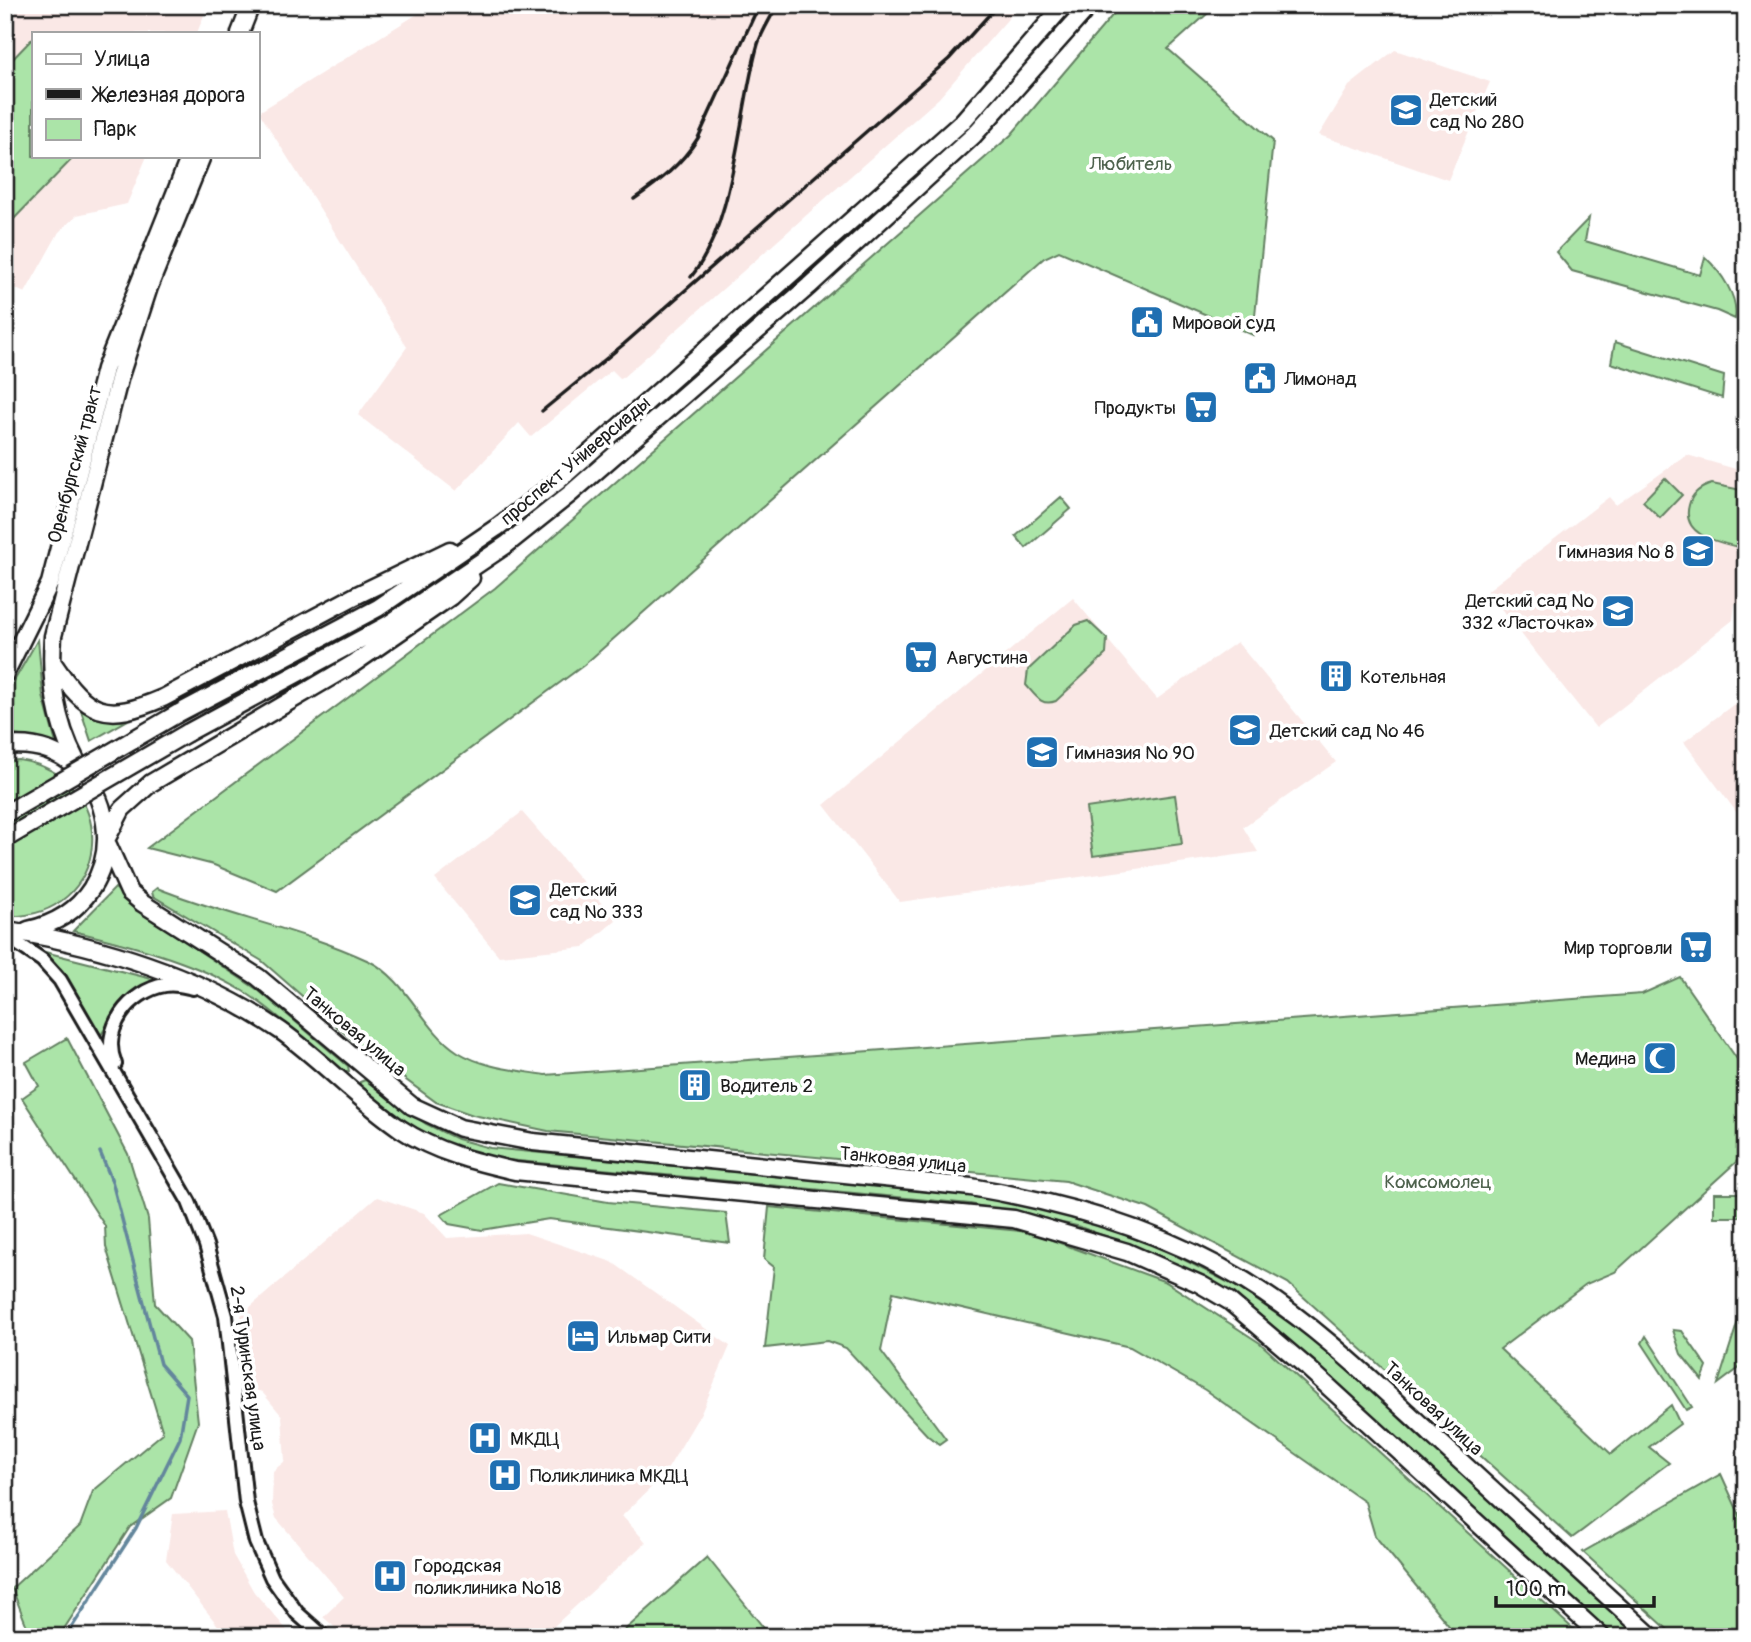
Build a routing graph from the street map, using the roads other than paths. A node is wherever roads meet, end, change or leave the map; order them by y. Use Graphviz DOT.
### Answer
graph roads {
  1 [pos="251,5"];
  2 [pos="262,5"];
  3 [pos="1064,5"];
  4 [pos="1090,5"];
  5 [pos="240,32"];
  6 [pos="251,32"];
  7 [pos="189,158"];
  8 [pos="200,158"];
  9 [pos="496,528"];
  10 [pos="506,545"];
  11 [pos="51,661"];
  12 [pos="5,674"];
  13 [pos="5,746"];
  14 [pos="92,786"];
  15 [pos="5,814"];
  16 [pos="5,839"];
  17 [pos="108,842"];
  18 [pos="8,932"];
  19 [pos="217,993"];
  20 [pos="362,1067"];
  21 [pos="347,1087"];
  22 [pos="133,1102"];
  23 [pos="324,1637"];
  24 [pos="1602,1637"];
  25 [pos="1652,1637"];
  1 -- 5 [label="main road"];
  2 -- 6 [label="main road"];
  3 -- 9 [label="main road, проспект Универсиады"];
  4 -- 10 [label="main road, проспект Универсиады"];
  7 -- 12 [label="main road, Оренбургский тракт"];
  8 -- 11 [label="main road, Оренбургский тракт"];
  9 -- 11 [label="main road"];
  9 -- 15 [label="main road, проспект Универсиады, bridge"];
  10 -- 16 [label="main road, проспект Универсиады, bridge"];
  10 -- 17 [label="main road"];
  11 -- 14 [label="main road, Оренбургский тракт"];
  13 -- 14 [label="main road"];
  14 -- 17 [label="main road, Танковая улица"];
  17 -- 18 [label="main road"];
  17 -- 20 [label="main road, Танковая улица"];
  18 -- 19 [label="main road"];
  18 -- 22 [label="street, 2-я Туринская улица"];
  19 -- 21 [label="main road"];
  19 -- 22 [label="street"];
  20 -- 21 [label="main road"];
  20 -- 25 [label="main road, Танковая улица"];
  21 -- 24 [label="main road"];
  22 -- 23 [label="street, 2-я Туринская улица"];
}
